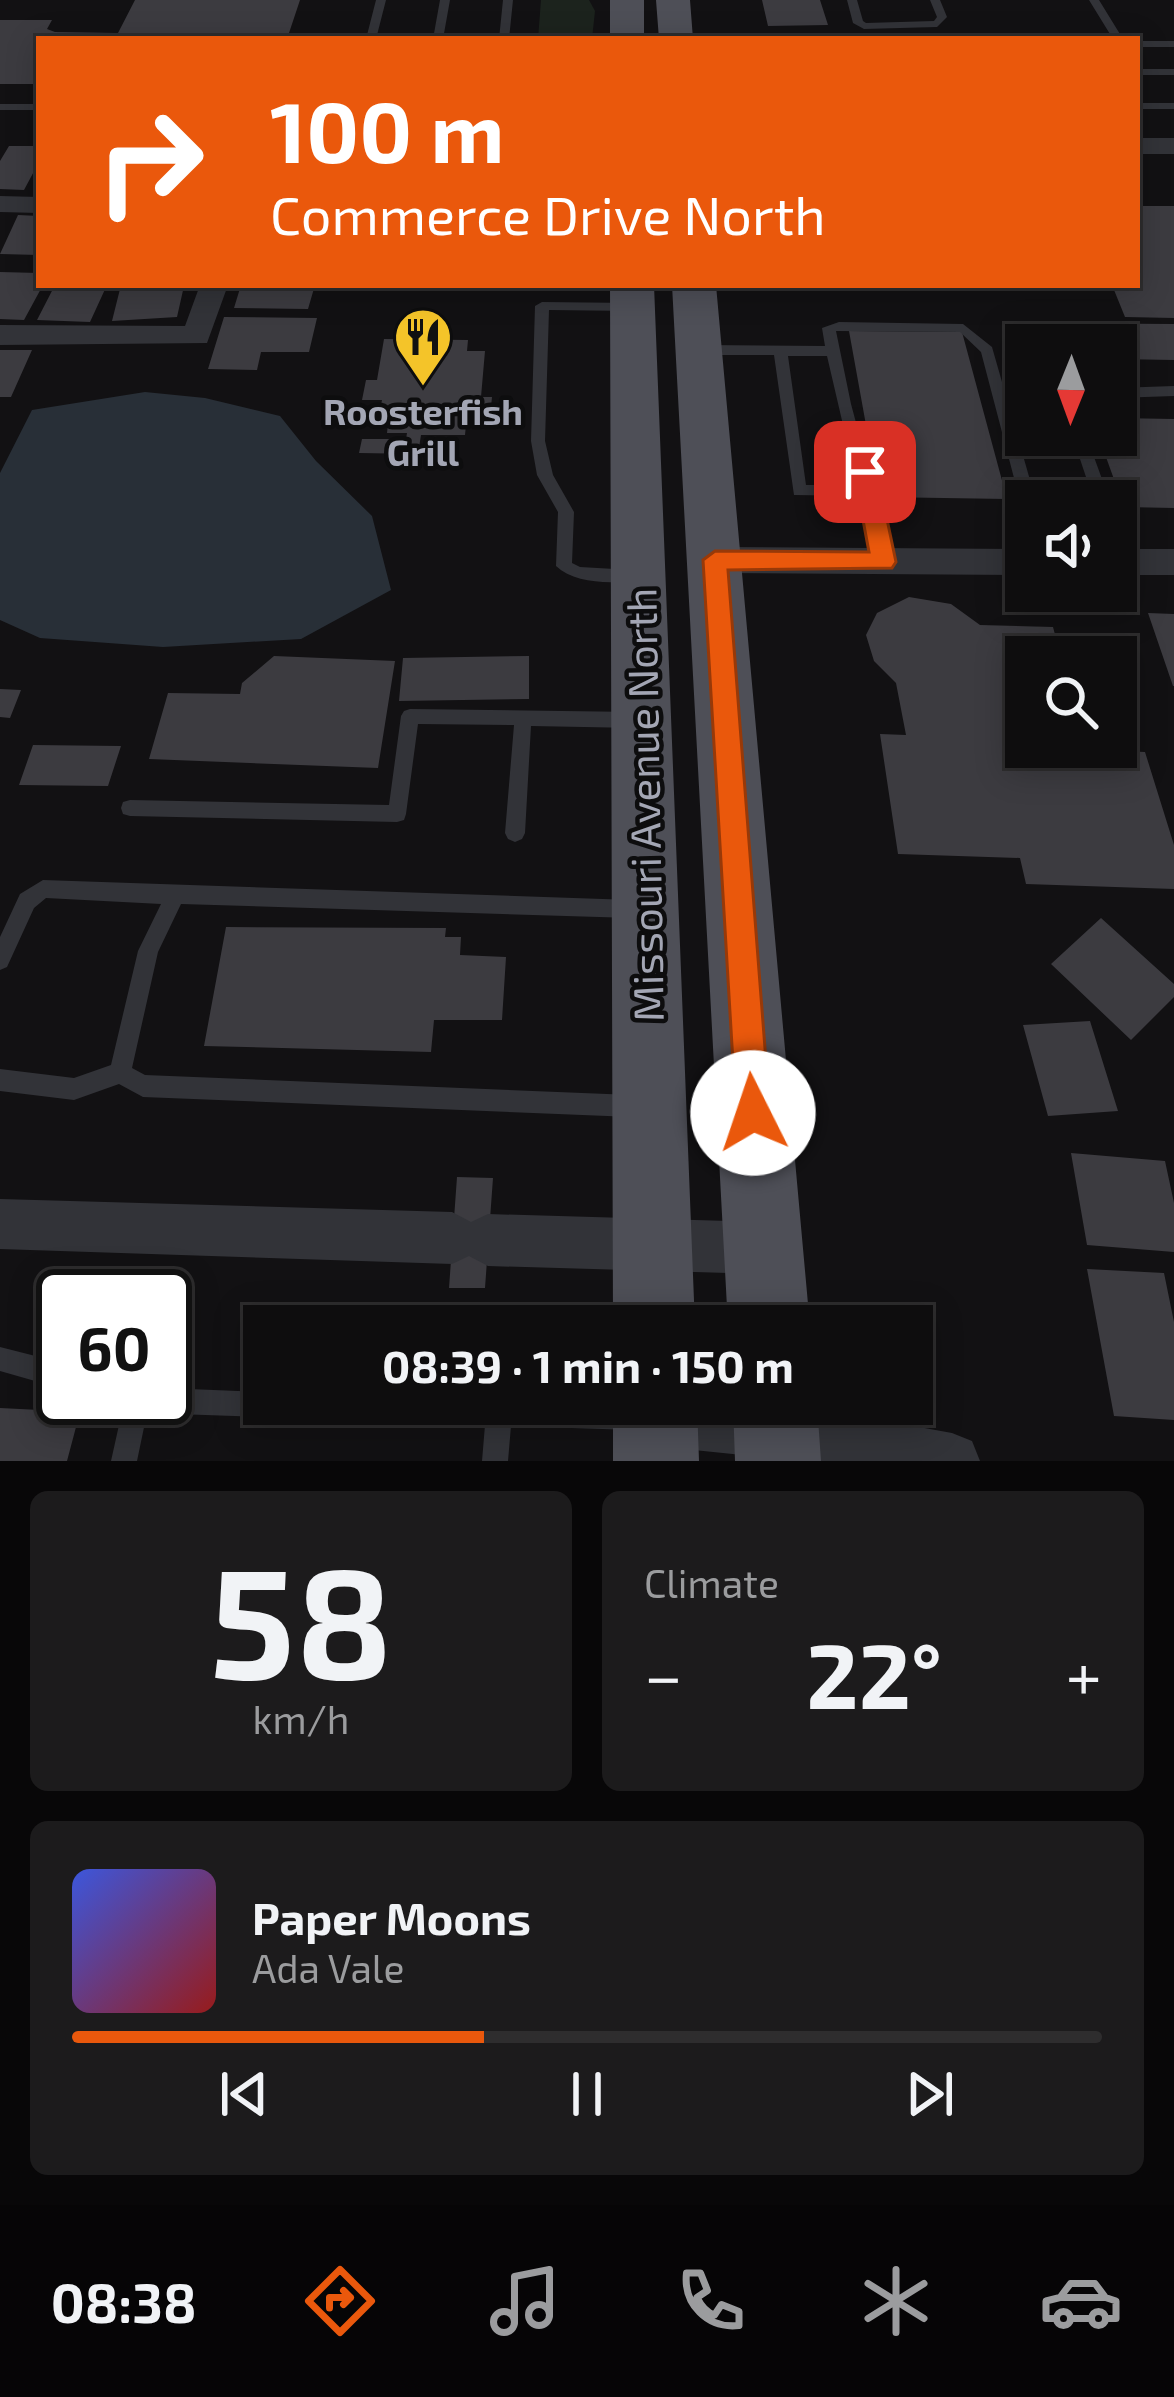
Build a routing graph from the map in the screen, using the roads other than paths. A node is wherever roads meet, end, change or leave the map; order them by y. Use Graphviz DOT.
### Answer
graph roads {
  1 [pos="381,0"];
  2 [pos="445,0"];
  3 [pos="508,0"];
  4 [pos="627,0"];
  5 [pos="673,0"];
  6 [pos="853,0"];
  7 [pos="935,0"];
  8 [pos="1094,0"];
  9 [pos="372,36"];
  10 [pos="439,36"];
  11 [pos="504,36"];
  12 [pos="627,36"];
  13 [pos="676,36"];
  14 [pos="1116,36"];
  15 [pos="1140,44"];
  16 [pos="1174,44"];
  17 [pos="1140,72"];
  18 [pos="1174,72"];
  19 [pos="1140,106"];
  20 [pos="1174,106"];
  21 [pos="0,107"];
  22 [pos="36,107"];
  23 [pos="1140,146"];
  24 [pos="1174,146"];
  25 [pos="0,204"];
  26 [pos="36,205"];
  27 [pos="213,288"];
  28 [pos="694,288"];
  29 [pos="632,296"];
  30 [pos="0,335"];
  31 [pos="699,350"];
  32 [pos="781,351"];
  33 [pos="833,351"];
  34 [pos="1174,391"];
  35 [pos="1137,392"];
  36 [pos="636,475"];
  37 [pos="1022,480"];
  38 [pos="869,490"];
  39 [pos="1137,557"];
  40 [pos="715,560"];
  41 [pos="884,562"];
  42 [pos="1005,562"];
  43 [pos="1174,562"];
  44 [pos="638,577"];
  45 [pos="523,718"];
  46 [pos="641,720"];
  47 [pos="726,753"];
  48 [pos="130,808"];
  49 [pos="514,833"];
  50 [pos="175,895"];
  51 [pos="645,910"];
  52 [pos="0,960"];
  53 [pos="120,1073"];
  54 [pos="0,1080"];
  55 [pos="649,1106"];
  56 [pos="0,1224"];
  57 [pos="652,1245"];
  58 [pos="763,1248"];
  59 [pos="653,1305"];
  60 [pos="767,1305"];
  61 [pos="0,1359"];
  62 [pos="36,1369"];
  63 [pos="192,1401"];
  64 [pos="243,1403"];
  65 [pos="130,1425"];
  66 [pos="498,1425"];
  67 [pos="622,1425"];
  68 [pos="655,1428"];
  69 [pos="777,1431"];
  70 [pos="124,1461"];
  71 [pos="496,1461"];
  72 [pos="952,1461"];
  1 -- 9 [label="lane"];
  2 -- 10 [label="lane"];
  3 -- 11 [label="lane"];
  4 -- 12 [label="main road"];
  5 -- 13 [label="main road"];
  6 -- 7 [label="lane"];
  8 -- 14 [label="lane"];
  15 -- 16 [label="lane"];
  17 -- 18 [label="lane"];
  19 -- 20 [label="lane"];
  21 -- 22 [label="lane"];
  23 -- 24 [label="street"];
  25 -- 26 [label="street"];
  27 -- 30 [label="street"];
  28 -- 31 [label="main road, Missouri Avenue North"];
  29 -- 36 [label="main road, Missouri Avenue North"];
  29 -- 44 [label="lane"];
  31 -- 32 [label="lane"];
  31 -- 40 [label="main road, Missouri Avenue North"];
  32 -- 33 [label="lane"];
  32 -- 38 [label="lane"];
  33 -- 37 [label="lane"];
  33 -- 38 [label="lane"];
  34 -- 35 [label="lane"];
  36 -- 40 [label="main road"];
  36 -- 44 [label="main road, Missouri Avenue North"];
  38 -- 41 [label="lane"];
  39 -- 43 [label="street"];
  40 -- 41 [label="street"];
  40 -- 47 [label="main road, Missouri Avenue North"];
  41 -- 42 [label="street"];
  44 -- 46 [label="main road, Missouri Avenue North"];
  44 -- 47 [label="main road"];
  45 -- 46 [label="lane"];
  45 -- 48 [label="lane"];
  45 -- 49 [label="lane"];
  46 -- 51 [label="main road, Missouri Avenue North"];
  47 -- 58 [label="main road, Missouri Avenue North"];
  50 -- 51 [label="lane"];
  50 -- 52 [label="lane"];
  50 -- 53 [label="lane"];
  51 -- 55 [label="main road, Missouri Avenue North"];
  53 -- 54 [label="lane"];
  53 -- 55 [label="lane"];
  55 -- 57 [label="main road, Missouri Avenue North"];
  56 -- 57 [label="street"];
  57 -- 58 [label="street"];
  57 -- 59 [label="main road, Missouri Avenue North"];
  58 -- 60 [label="main road, Missouri Avenue North"];
  61 -- 62 [label="lane"];
  63 -- 64 [label="lane"];
  65 -- 70 [label="lane"];
  66 -- 71 [label="lane"];
  67 -- 68 [label="lane"];
  68 -- 69 [label="street"];
  69 -- 72 [label="street"];
}
